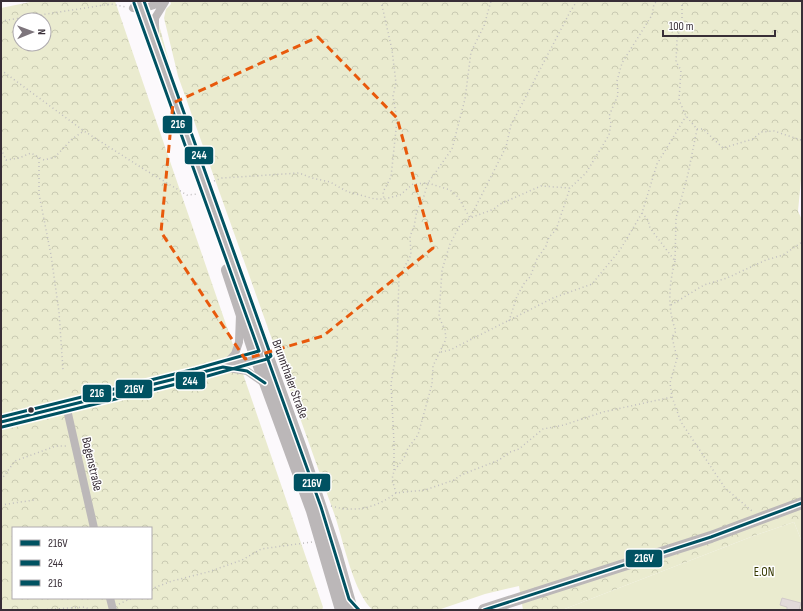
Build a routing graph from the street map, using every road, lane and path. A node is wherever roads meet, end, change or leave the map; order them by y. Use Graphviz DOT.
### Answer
graph roads {
  1 [pos="165,1"];
  2 [pos="380,1"];
  3 [pos="491,1"];
  4 [pos="577,1"];
  5 [pos="657,1"];
  6 [pos="682,1"];
  7 [pos="136,4"];
  8 [pos="1,21"];
  9 [pos="156,51"];
  10 [pos="1,70"];
  11 [pos="686,116"];
  12 [pos="697,129"];
  13 [pos="84,131"];
  14 [pos="800,140"];
  15 [pos="1,149"];
  16 [pos="39,158"];
  17 [pos="214,181"];
  18 [pos="428,183"];
  19 [pos="570,188"];
  20 [pos="199,194"];
  21 [pos="384,199"];
  22 [pos="642,213"];
  23 [pos="470,218"];
  24 [pos="802,242"];
  25 [pos="675,261"];
  26 [pos="670,305"];
  27 [pos="240,311"];
  28 [pos="510,321"];
  29 [pos="441,352"];
  30 [pos="261,356"];
  31 [pos="223,367"];
  32 [pos="63,370"];
  33 [pos="265,383"];
  34 [pos="672,397"];
  35 [pos="66,405"];
  36 [pos="1,422"];
  37 [pos="75,445"];
  38 [pos="394,471"];
  39 [pos="1,480"];
  40 [pos="396,493"];
  41 [pos="34,500"];
  42 [pos="802,504"];
  43 [pos="1,505"];
  44 [pos="332,506"];
  45 [pos="752,512"];
  46 [pos="94,527"];
  47 [pos="322,541"];
  48 [pos="152,590"];
  49 [pos="110,599"];
  50 [pos="344,606"];
  51 [pos="39,610"];
  52 [pos="91,610"];
  53 [pos="113,610"];
  54 [pos="359,610"];
  55 [pos="484,610"];
  1 -- 7 [label="street"];
  1 -- 9 [label="street"];
  2 -- 21 [label="path"];
  3 -- 18 [label="path"];
  4 -- 23 [label="path"];
  5 -- 19 [label="path"];
  6 -- 11 [label="path"];
  7 -- 8 [label="path"];
  7 -- 9 [label="main road, Brunnthaler Straße"];
  7 -- 20 [label="main road, Brunnthaler Straße"];
  9 -- 30 [label="main road, Brunnthaler Straße"];
  10 -- 13 [label="path"];
  11 -- 12 [label="path"];
  11 -- 22 [label="path"];
  12 -- 14 [label="path"];
  12 -- 25 [label="path"];
  13 -- 16 [label="path"];
  13 -- 20 [label="path"];
  15 -- 16 [label="path"];
  16 -- 32 [label="path"];
  17 -- 21 [label="path"];
  18 -- 21 [label="path"];
  18 -- 23 [label="path"];
  18 -- 38 [label="path"];
  19 -- 23 [label="path"];
  19 -- 28 [label="path"];
  20 -- 27 [label="main road, Brunnthaler Straße"];
  22 -- 25 [label="path"];
  22 -- 28 [label="path"];
  23 -- 29 [label="path"];
  24 -- 26 [label="path"];
  25 -- 26 [label="path"];
  26 -- 34 [label="path"];
  27 -- 30 [label="main road, Brunnthaler Straße"];
  27 -- 31 [label="street"];
  28 -- 29 [label="path"];
  29 -- 38 [label="path"];
  30 -- 31 [label="street"];
  30 -- 33 [label="main road, Brunnthaler Straße"];
  30 -- 50 [label="main road, Brunnthaler Straße"];
  31 -- 33 [label="street"];
  31 -- 35 [label="street"];
  33 -- 47 [label="main road, Brunnthaler Straße"];
  34 -- 40 [label="path"];
  34 -- 45 [label="path"];
  35 -- 36 [label="street"];
  35 -- 37 [label="street, Bogenstraße"];
  37 -- 39 [label="path"];
  37 -- 46 [label="street, Bogenstraße"];
  38 -- 40 [label="path"];
  40 -- 44 [label="path"];
  41 -- 43 [label="path"];
  42 -- 55 [label="main road"];
  47 -- 48 [label="path"];
  47 -- 50 [label="main road, Brunnthaler Straße"];
  49 -- 53 [label="street"];
  50 -- 54 [label="main road"];
  51 -- 52 [label="path"];
}
